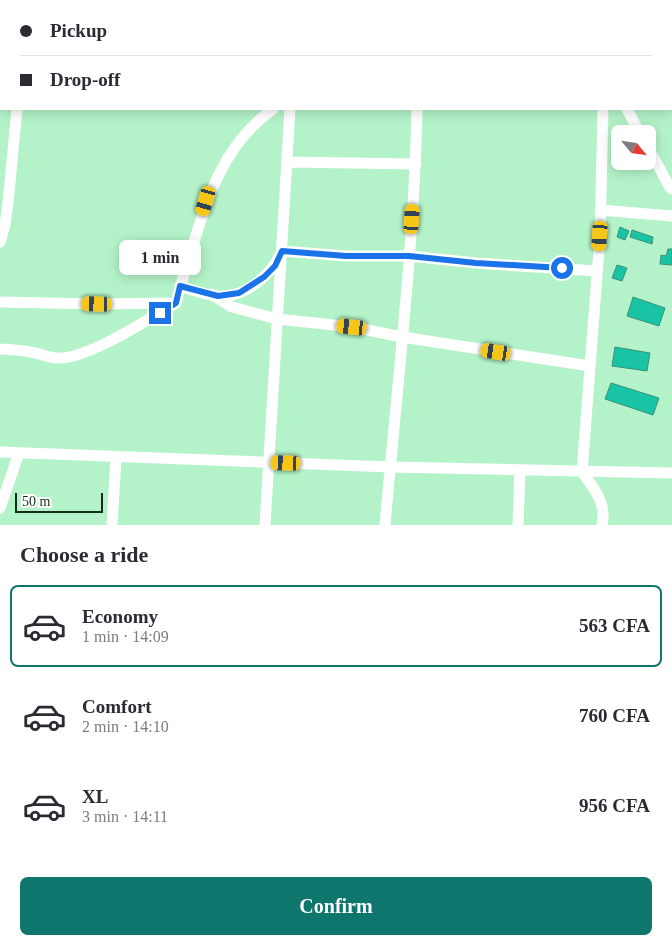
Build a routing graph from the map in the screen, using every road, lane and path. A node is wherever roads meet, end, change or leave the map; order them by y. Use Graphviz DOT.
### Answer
graph roads {
  1 [pos="17,110"];
  2 [pos="268,110"];
  3 [pos="290,110"];
  4 [pos="417,110"];
  5 [pos="603,110"];
  6 [pos="628,110"];
  7 [pos="635,125"];
  8 [pos="288,162"];
  9 [pos="656,162"];
  10 [pos="416,164"];
  11 [pos="672,189"];
  12 [pos="600,210"];
  13 [pos="672,216"];
  14 [pos="0,242"];
  15 [pos="282,251"];
  16 [pos="409,256"];
  17 [pos="597,270"];
  18 [pos="180,286"];
  19 [pos="211,294"];
  20 [pos="0,302"];
  21 [pos="176,303"];
  22 [pos="277,319"];
  23 [pos="402,337"];
  24 [pos="0,349"];
  25 [pos="590,366"];
  26 [pos="0,452"];
  27 [pos="19,453"];
  28 [pos="116,457"];
  29 [pos="268,463"];
  30 [pos="390,467"];
  31 [pos="520,470"];
  32 [pos="582,472"];
  33 [pos="672,473"];
  34 [pos="0,508"];
  35 [pos="112,525"];
  36 [pos="265,525"];
  37 [pos="384,525"];
  38 [pos="518,525"];
  39 [pos="602,525"];
  1 -- 14 [label="street"];
  2 -- 18 [label="street"];
  3 -- 8 [label="street"];
  4 -- 10 [label="street"];
  5 -- 12 [label="street"];
  6 -- 7 [label="street"];
  8 -- 10 [label="street"];
  8 -- 15 [label="street"];
  9 -- 11 [label="street"];
  10 -- 16 [label="street"];
  12 -- 13 [label="street"];
  12 -- 17 [label="street"];
  15 -- 16 [label="street"];
  15 -- 19 [label="street"];
  15 -- 22 [label="street"];
  16 -- 17 [label="street"];
  16 -- 23 [label="street"];
  17 -- 25 [label="street"];
  18 -- 19 [label="street"];
  18 -- 21 [label="street"];
  19 -- 22 [label="street"];
  20 -- 21 [label="street"];
  21 -- 24 [label="street"];
  22 -- 23 [label="street"];
  22 -- 29 [label="street"];
  23 -- 25 [label="street"];
  23 -- 30 [label="street"];
  25 -- 32 [label="street"];
  26 -- 27 [label="street"];
  27 -- 28 [label="street"];
  27 -- 34 [label="street"];
  28 -- 29 [label="street"];
  28 -- 35 [label="street"];
  29 -- 30 [label="street"];
  29 -- 36 [label="street"];
  30 -- 31 [label="street"];
  30 -- 37 [label="street"];
  31 -- 32 [label="street"];
  31 -- 38 [label="street"];
  32 -- 33 [label="street"];
  32 -- 39 [label="street"];
}
